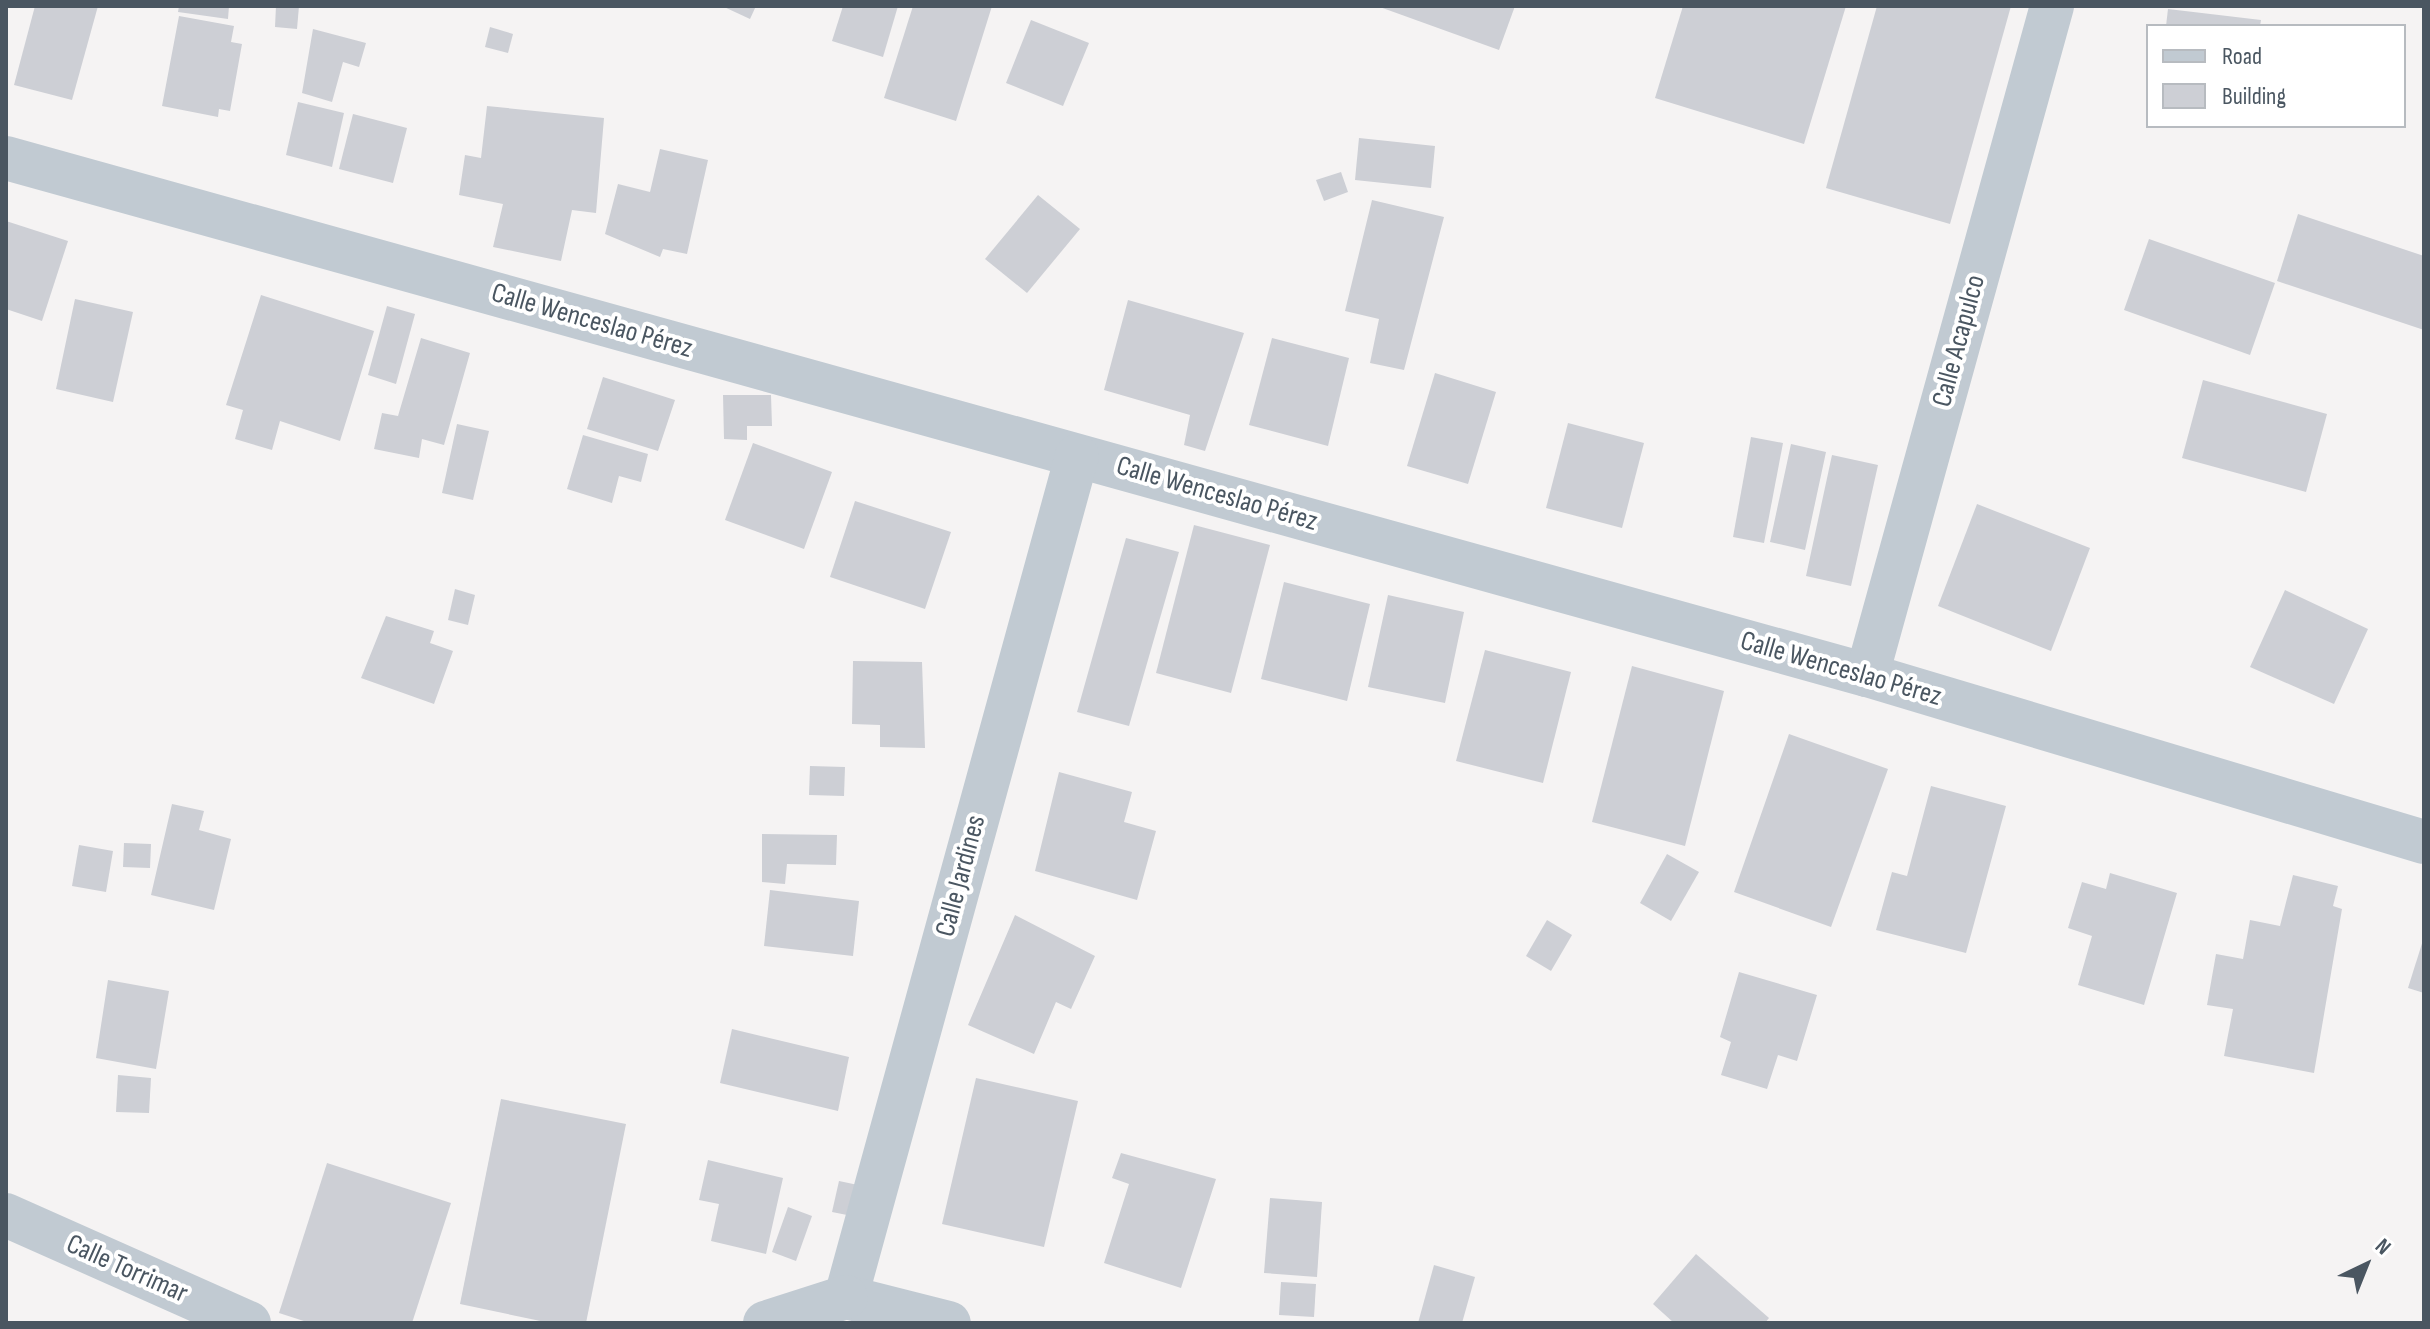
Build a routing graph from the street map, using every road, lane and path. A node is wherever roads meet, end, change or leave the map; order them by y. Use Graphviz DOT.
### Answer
graph roads {
  1 [pos="2052,6"];
  2 [pos="6,158"];
  3 [pos="1077,456"];
  4 [pos="1867,675"];
  5 [pos="2424,842"];
  6 [pos="6,1215"];
  7 [pos="846,1297"];
  8 [pos="249,1323"];
  9 [pos="765,1323"];
  10 [pos="949,1323"];
  1 -- 4 [label="street, Calle Acapulco"];
  2 -- 3 [label="street, Calle Wenceslao Pérez"];
  3 -- 4 [label="street, Calle Wenceslao Pérez"];
  3 -- 7 [label="street, Calle Jardines"];
  4 -- 5 [label="street, Calle Wenceslao Pérez"];
  6 -- 8 [label="street, Calle Torrimar"];
  7 -- 9 [label="street"];
  7 -- 10 [label="street"];
}
